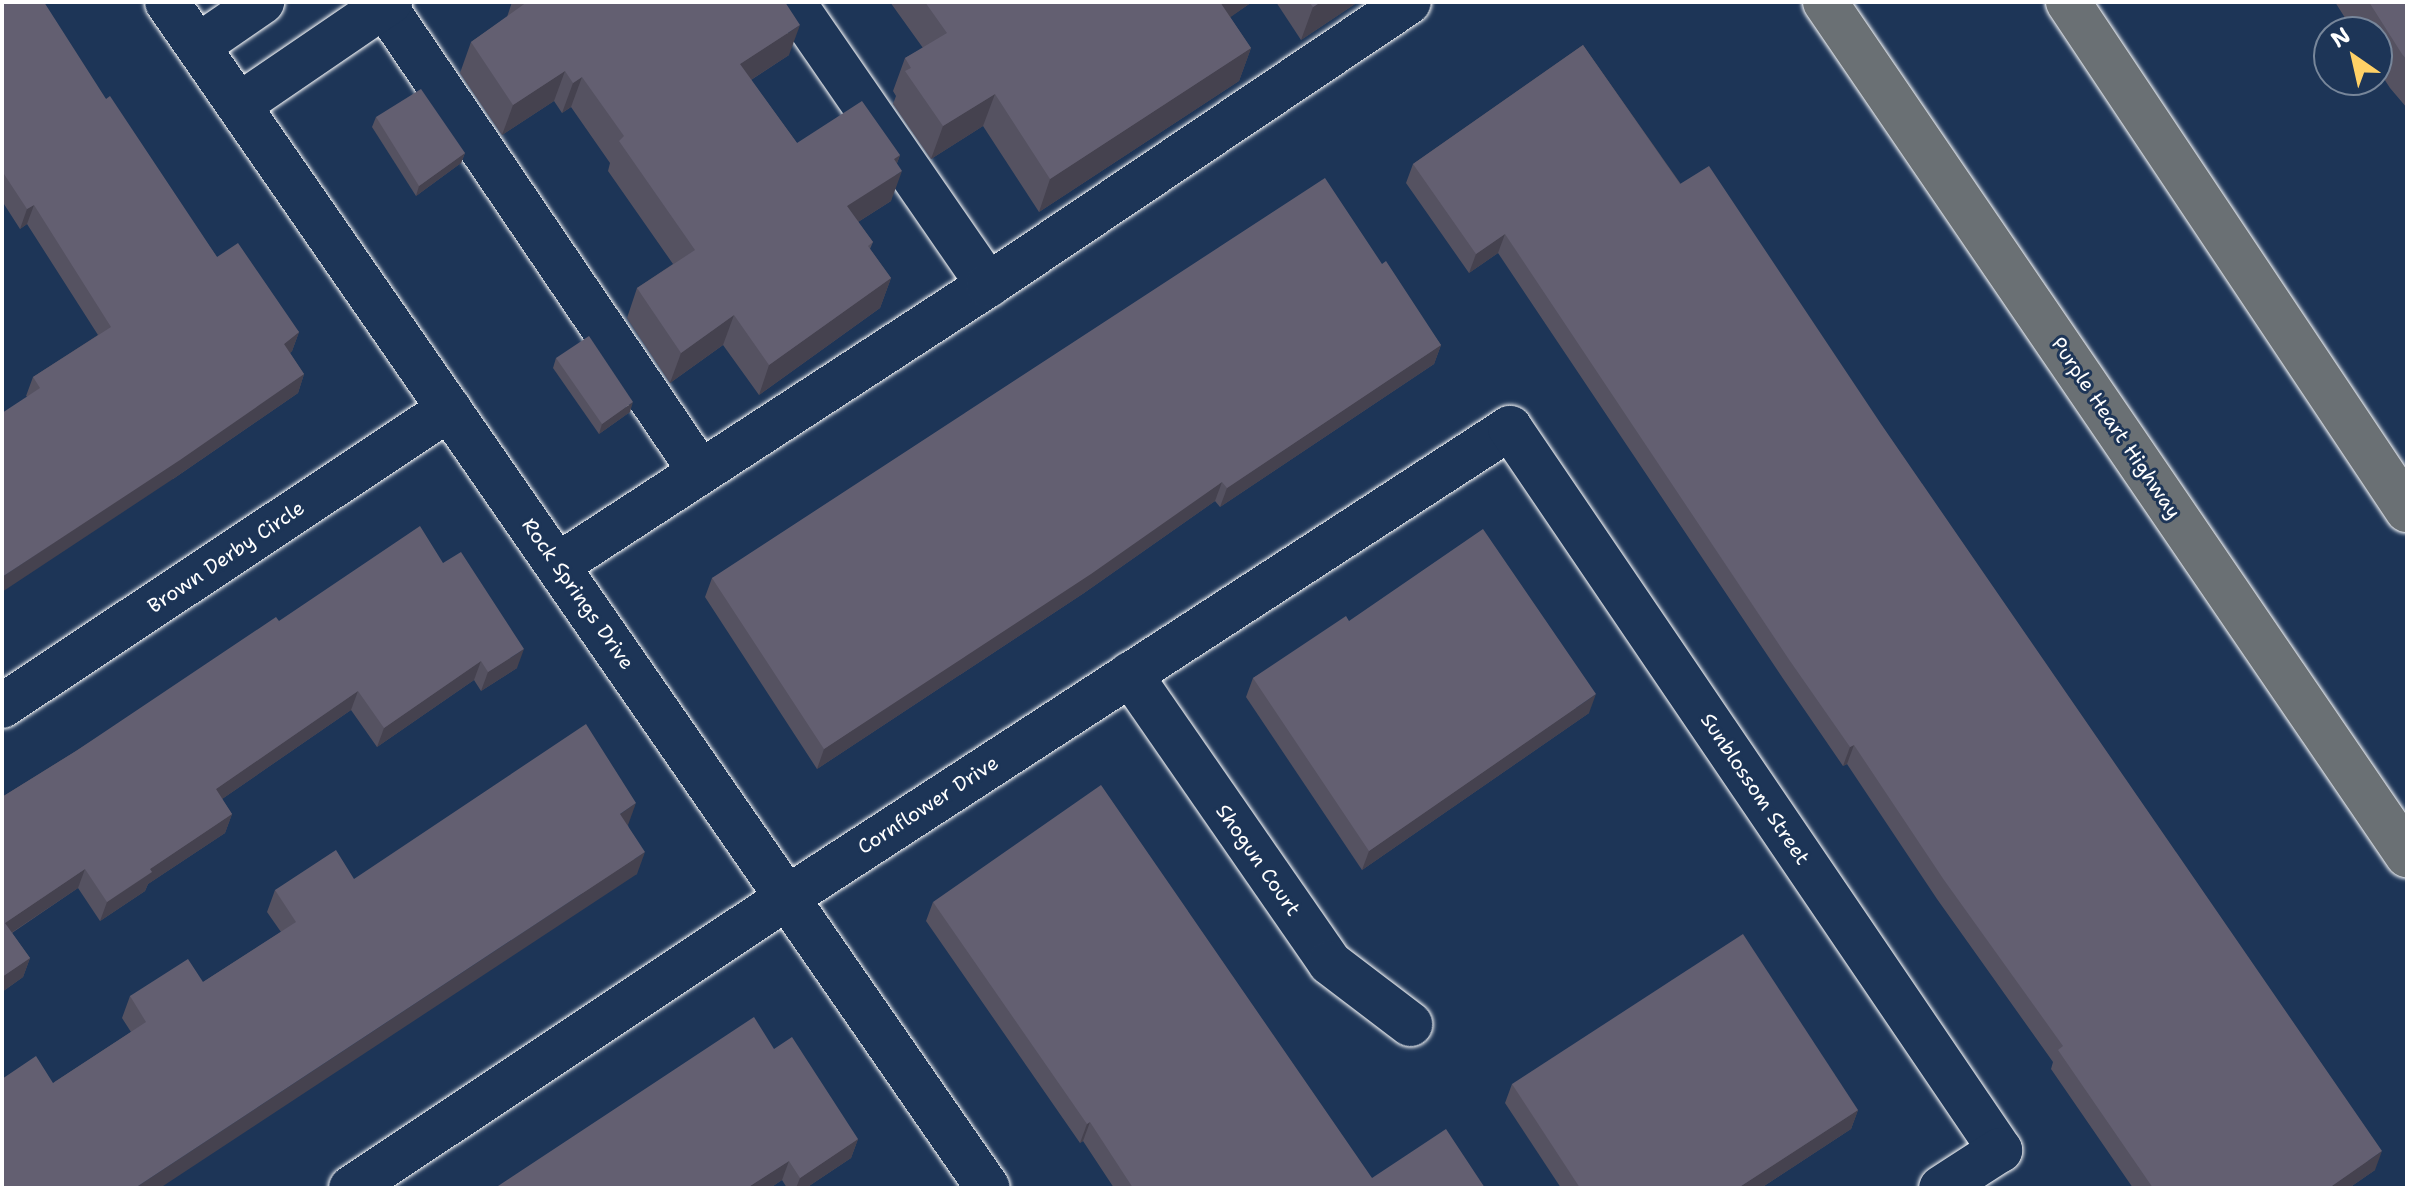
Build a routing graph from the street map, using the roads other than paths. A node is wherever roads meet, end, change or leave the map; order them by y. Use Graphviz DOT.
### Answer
graph roads {
  1 [pos="167,2"];
  2 [pos="262,2"];
  3 [pos="793,2"];
  4 [pos="1409,2"];
  5 [pos="1825,2"];
  6 [pos="2068,2"];
  7 [pos="385,3"];
  8 [pos="198,46"];
  9 [pos="239,105"];
  10 [pos="988,285"];
  11 [pos="449,409"];
  12 [pos="1510,428"];
  13 [pos="699,470"];
  14 [pos="2407,510"];
  15 [pos="558,565"];
  16 [pos="1130,674"];
  17 [pos="2,706"];
  18 [pos="2407,855"];
  19 [pos="788,897"];
  20 [pos="1410,1024"];
  21 [pos="351,1188"];
  22 [pos="988,1188"];
  23 [pos="1941,1188"];
  1 -- 8 [label="street, Rock Springs Drive"];
  2 -- 8 [label="street"];
  3 -- 10 [label="street"];
  4 -- 10 [label="street"];
  5 -- 18 [label="highway, Purple Heart Highway"];
  6 -- 14 [label="highway"];
  7 -- 9 [label="street"];
  7 -- 13 [label="street"];
  8 -- 9 [label="street, Rock Springs Drive"];
  9 -- 11 [label="street, Rock Springs Drive"];
  10 -- 13 [label="street"];
  11 -- 15 [label="street, Rock Springs Drive"];
  11 -- 17 [label="street, Brown Derby Circle"];
  12 -- 16 [label="street, Cornflower Drive"];
  12 -- 23 [label="street, Sunblossom Street"];
  13 -- 15 [label="street"];
  15 -- 19 [label="street, Rock Springs Drive"];
  16 -- 19 [label="street, Cornflower Drive"];
  16 -- 20 [label="street, Shogun Court"];
  19 -- 21 [label="street, Cornflower Drive"];
  19 -- 22 [label="street, Rock Springs Drive"];
}
